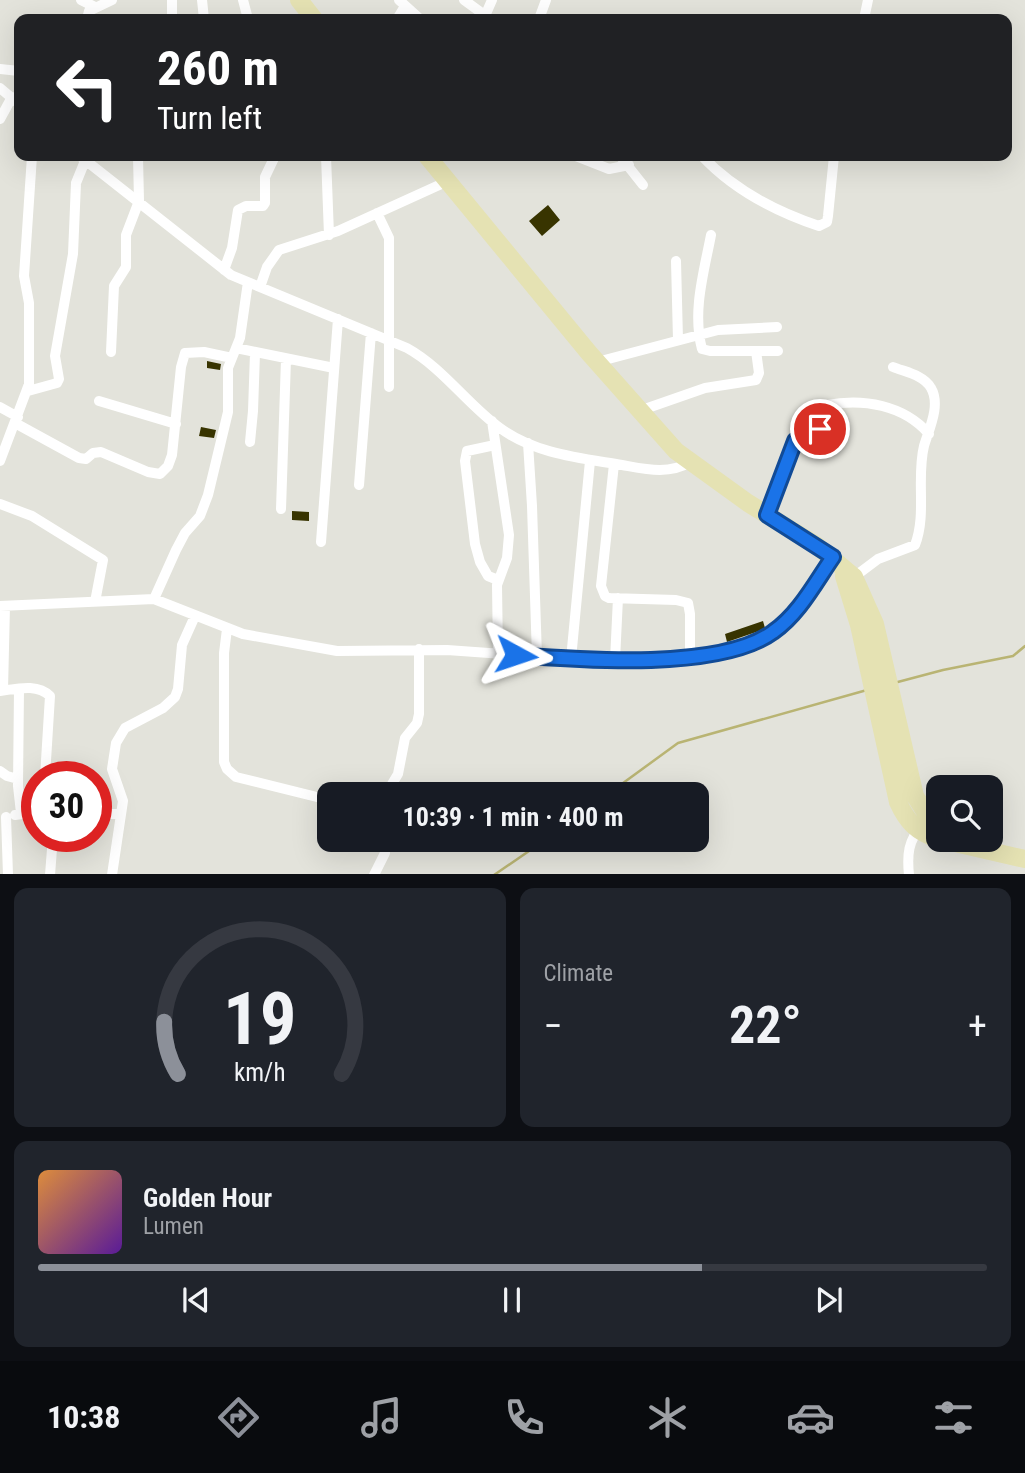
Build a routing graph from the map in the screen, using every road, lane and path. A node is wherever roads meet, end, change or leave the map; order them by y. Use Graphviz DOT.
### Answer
graph roads {
  1 [pos="81,0"];
  2 [pos="112,0"];
  3 [pos="299,0"];
  4 [pos="464,0"];
  5 [pos="95,8"];
  6 [pos="88,14"];
  7 [pos="310,14"];
  8 [pos="483,14"];
  9 [pos="0,88"];
  10 [pos="14,100"];
  11 [pos="14,102"];
  12 [pos="0,120"];
  13 [pos="32,161"];
  14 [pos="84,161"];
  15 [pos="90,161"];
  16 [pos="138,161"];
  17 [pos="273,161"];
  18 [pos="326,161"];
  19 [pos="431,161"];
  20 [pos="589,161"];
  21 [pos="625,161"];
  22 [pos="707,161"];
  23 [pos="834,161"];
  24 [pos="629,165"];
  25 [pos="448,181"];
  26 [pos="643,185"];
  27 [pos="139,201"];
  28 [pos="377,213"];
  29 [pos="329,235"];
  30 [pos="711,235"];
  31 [pos="676,261"];
  32 [pos="224,270"];
  33 [pos="248,282"];
  34 [pos="260,287"];
  35 [pos="338,319"];
  36 [pos="778,327"];
  37 [pos="371,333"];
  38 [pos="698,335"];
  39 [pos="389,340"];
  40 [pos="678,340"];
  41 [pos="756,351"];
  42 [pos="778,351"];
  43 [pos="111,352"];
  44 [pos="234,353"];
  45 [pos="255,353"];
  46 [pos="286,359"];
  47 [pos="597,362"];
  48 [pos="893,367"];
  49 [pos="334,368"];
  50 [pos="389,387"];
  51 [pos="28,391"];
  52 [pos="99,401"];
  53 [pos="0,407"];
  54 [pos="639,411"];
  55 [pos="16,420"];
  56 [pos="492,421"];
  57 [pos="176,424"];
  58 [pos="929,434"];
  59 [pos="250,442"];
  60 [pos="528,443"];
  61 [pos="495,445"];
  62 [pos="0,461"];
  63 [pos="590,461"];
  64 [pos="690,462"];
  65 [pos="614,464"];
  66 [pos="359,485"];
  67 [pos="0,504"];
  68 [pos="281,509"];
  69 [pos="767,515"];
  70 [pos="321,542"];
  71 [pos="843,567"];
  72 [pos="498,580"];
  73 [pos="618,598"];
  74 [pos="154,599"];
  75 [pos="95,602"];
  76 [pos="2,606"];
  77 [pos="195,615"];
  78 [pos="867,624"];
  79 [pos="226,629"];
  80 [pos="419,649"];
  81 [pos="498,654"];
  82 [pos="690,656"];
  83 [pos="537,657"];
  84 [pos="570,659"];
  85 [pos="615,660"];
  86 [pos="19,689"];
  87 [pos="2,691"];
  88 [pos="46,761"];
  89 [pos="0,771"];
  90 [pos="18,779"];
  91 [pos="393,782"];
  92 [pos="317,797"];
  93 [pos="21,813"];
  94 [pos="112,814"];
  95 [pos="121,814"];
  96 [pos="3,818"];
  97 [pos="926,820"];
  98 [pos="926,823"];
  99 [pos="926,825"];
  100 [pos="1003,843"];
  101 [pos="4,844"];
  102 [pos="1025,847"];
  103 [pos="52,852"];
  104 [pos="385,852"];
  105 [pos="995,852"];
  106 [pos="1025,859"];
  107 [pos="8,874"];
  108 [pos="50,874"];
  109 [pos="112,874"];
  110 [pos="374,874"];
  111 [pos="909,874"];
  1 -- 5 [label="street"];
  2 -- 5 [label="street"];
  3 -- 7 [label="main road"];
  4 -- 8 [label="street"];
  5 -- 6 [label="street"];
  9 -- 10 [label="street"];
  11 -- 12 [label="street"];
  13 -- 51 [label="street"];
  14 -- 51 [label="street"];
  15 -- 27 [label="street"];
  16 -- 27 [label="street"];
  17 -- 32 [label="street"];
  18 -- 29 [label="street"];
  19 -- 25 [label="main road"];
  20 -- 24 [label="street"];
  21 -- 24 [label="street"];
  22 -- 23 [label="street"];
  24 -- 26 [label="street"];
  25 -- 28 [label="street"];
  25 -- 47 [label="main road"];
  27 -- 32 [label="street"];
  27 -- 43 [label="street"];
  28 -- 29 [label="street"];
  28 -- 39 [label="street"];
  29 -- 34 [label="street"];
  30 -- 38 [label="street"];
  31 -- 40 [label="street"];
  32 -- 33 [label="street"];
  33 -- 34 [label="street"];
  33 -- 44 [label="street"];
  34 -- 35 [label="street"];
  35 -- 37 [label="street"];
  35 -- 49 [label="street"];
  36 -- 38 [label="street"];
  37 -- 39 [label="street"];
  37 -- 66 [label="street"];
  38 -- 40 [label="street"];
  38 -- 41 [label="street"];
  39 -- 50 [label="street"];
  39 -- 56 [label="street"];
  40 -- 47 [label="street"];
  41 -- 42 [label="street"];
  41 -- 54 [label="street"];
  44 -- 45 [label="street"];
  44 -- 57 [label="street"];
  44 -- 74 [label="street"];
  45 -- 46 [label="street"];
  45 -- 59 [label="street"];
  46 -- 49 [label="street"];
  46 -- 68 [label="street"];
  47 -- 54 [label="main road"];
  48 -- 58 [label="street"];
  49 -- 70 [label="street"];
  51 -- 55 [label="street"];
  52 -- 57 [label="street"];
  53 -- 55 [label="street"];
  54 -- 64 [label="main road"];
  55 -- 57 [label="street"];
  55 -- 62 [label="street"];
  56 -- 60 [label="street"];
  56 -- 61 [label="street"];
  58 -- 69 [label="street"];
  58 -- 71 [label="street"];
  60 -- 63 [label="street"];
  60 -- 83 [label="street"];
  61 -- 72 [label="street"];
  61 -- 72 [label="street"];
  63 -- 65 [label="street"];
  63 -- 84 [label="street"];
  64 -- 65 [label="street"];
  64 -- 69 [label="main road"];
  65 -- 73 [label="street"];
  67 -- 75 [label="street"];
  69 -- 71 [label="main road"];
  71 -- 78 [label="main road"];
  71 -- 82 [label="street"];
  72 -- 81 [label="street"];
  73 -- 82 [label="street"];
  73 -- 85 [label="street"];
  74 -- 75 [label="street"];
  74 -- 77 [label="street"];
  75 -- 76 [label="street"];
  76 -- 87 [label="street"];
  77 -- 79 [label="street"];
  77 -- 95 [label="street"];
  78 -- 97 [label="main road"];
  78 -- 98 [label="main road"];
  79 -- 80 [label="street"];
  79 -- 92 [label="street"];
  80 -- 81 [label="street"];
  80 -- 91 [label="street"];
  81 -- 83 [label="street"];
  82 -- 85 [label="street"];
  83 -- 84 [label="street"];
  84 -- 85 [label="street"];
  86 -- 87 [label="street"];
  86 -- 88 [label="street"];
  86 -- 90 [label="street"];
  89 -- 90 [label="street"];
  90 -- 93 [label="street"];
  93 -- 96 [label="street"];
  94 -- 95 [label="street"];
  95 -- 109 [label="street"];
  96 -- 101 [label="street"];
  99 -- 111 [label="street"];
  100 -- 102 [label="main road"];
  101 -- 107 [label="street"];
  103 -- 108 [label="street"];
  104 -- 110 [label="street"];
  105 -- 106 [label="main road"];
}
